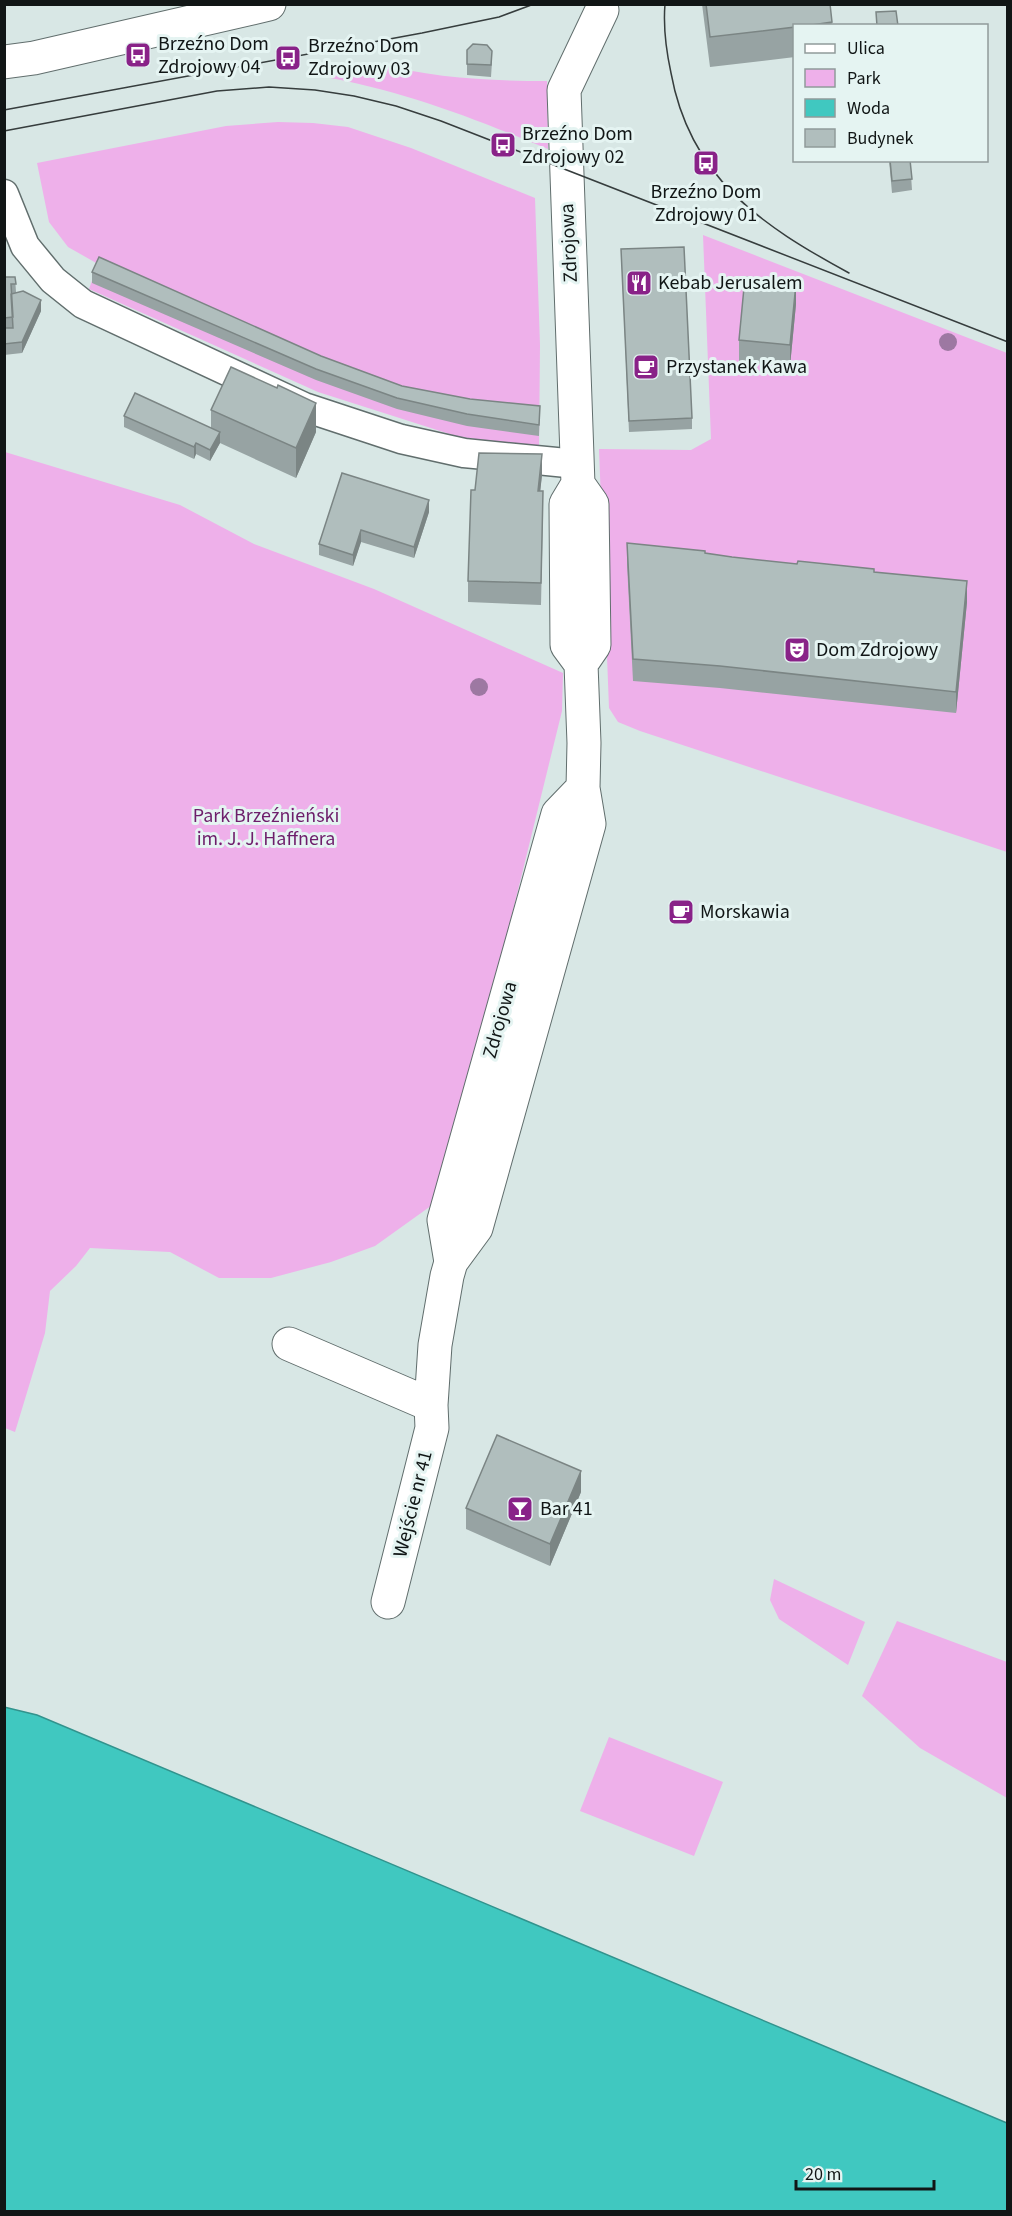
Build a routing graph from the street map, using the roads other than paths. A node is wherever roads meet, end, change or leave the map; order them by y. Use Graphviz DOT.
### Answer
graph roads {
  1 [pos="269,4"];
  2 [pos="602,10"];
  3 [pos="4,62"];
  4 [pos="4,194"];
  5 [pos="578,474"];
  6 [pos="289,1344"];
  7 [pos="414,1403"];
  8 [pos="388,1602"];
  1 -- 3 [label="street"];
  2 -- 5 [label="street, Zdrojowa"];
  4 -- 5 [label="lane"];
  5 -- 7 [label="street, Zdrojowa"];
  6 -- 7 [label="street"];
  7 -- 8 [label="street, Wejście nr 41"];
}
